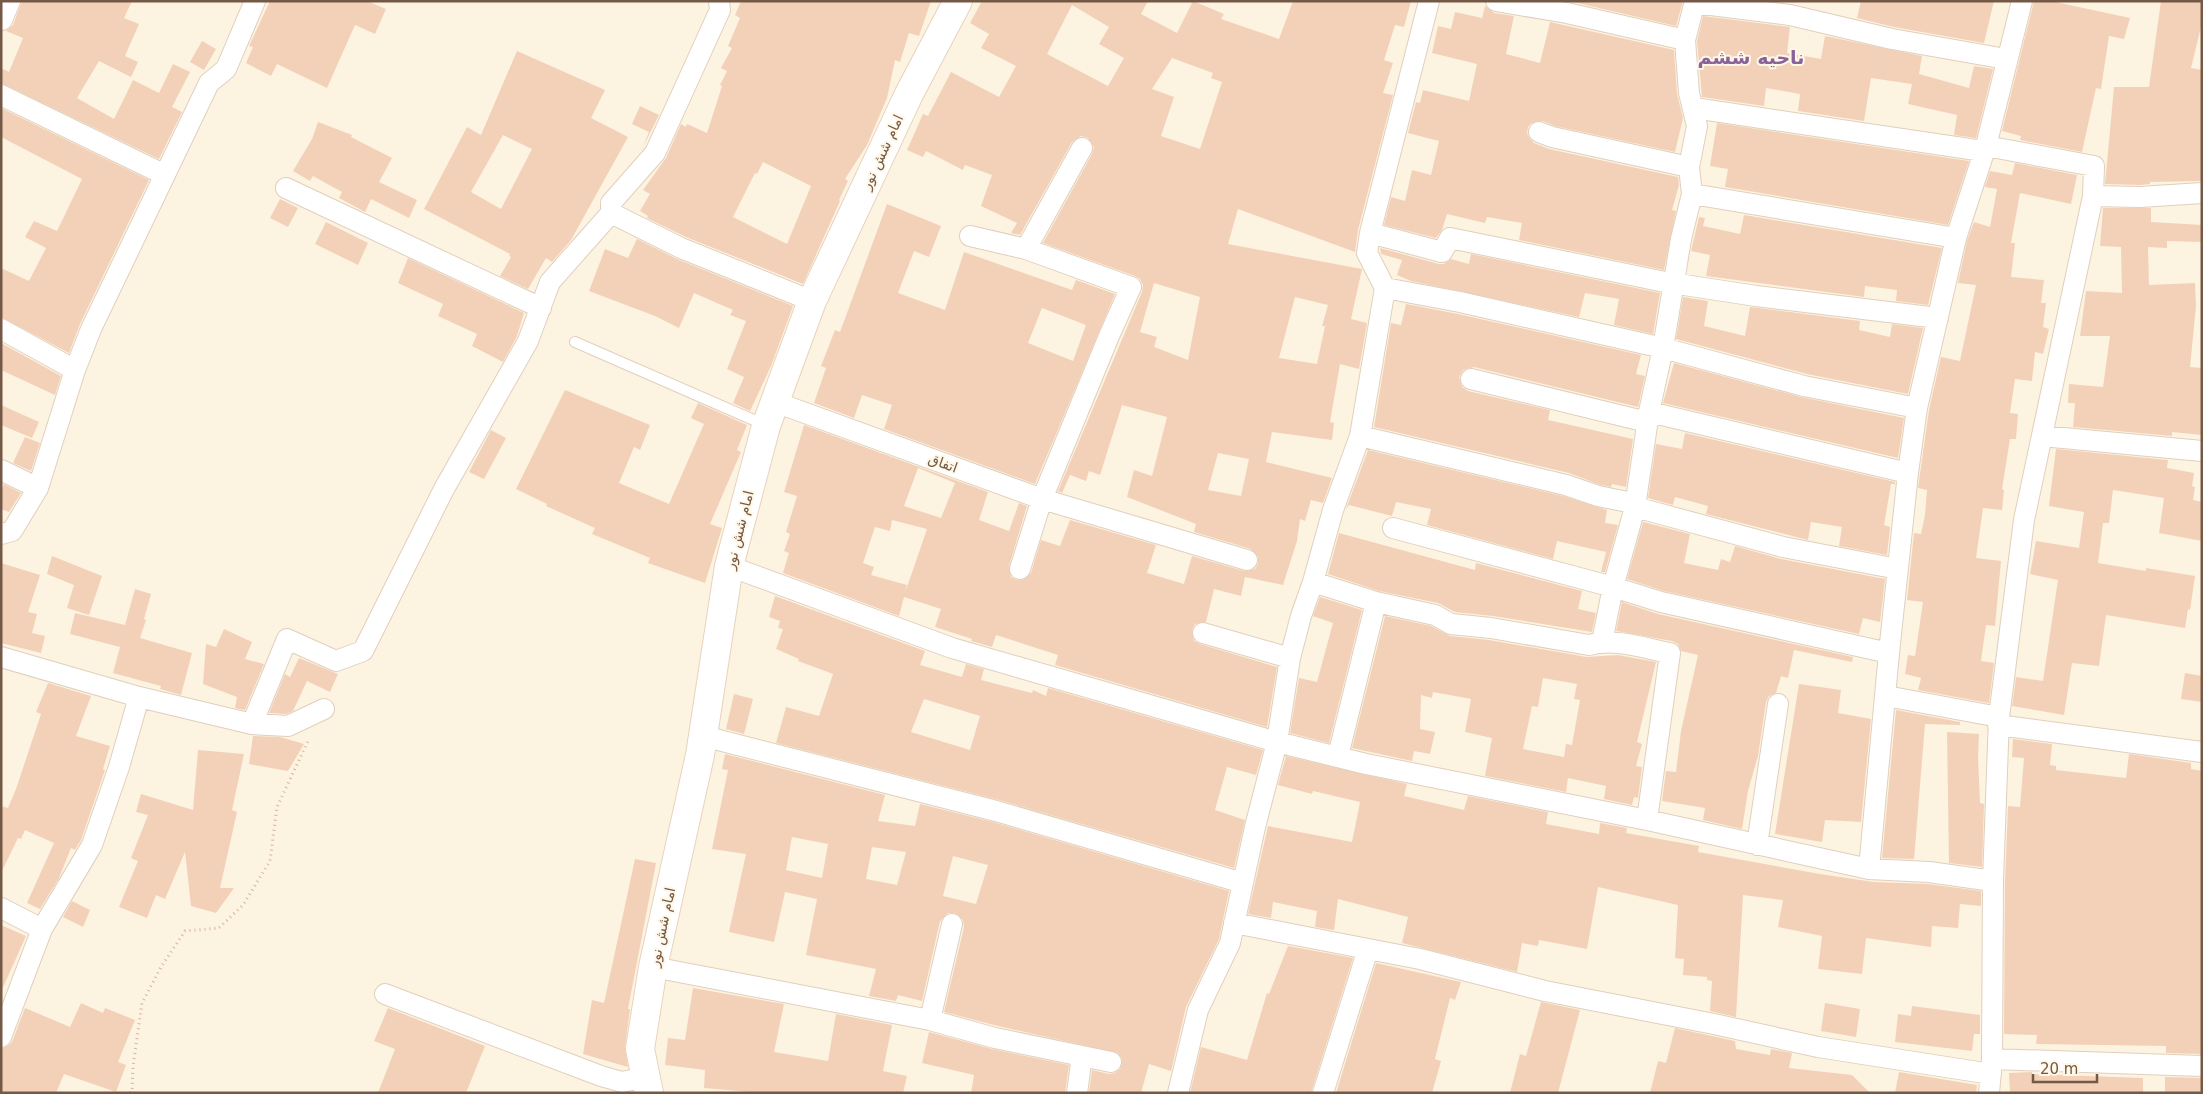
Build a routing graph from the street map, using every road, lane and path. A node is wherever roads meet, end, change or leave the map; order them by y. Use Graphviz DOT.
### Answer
graph roads {
  1 [pos="10,1"];
  2 [pos="255,1"];
  3 [pos="719,1"];
  4 [pos="958,1"];
  5 [pos="1429,1"];
  6 [pos="1496,1"];
  7 [pos="2022,1"];
  8 [pos="1695,2"];
  9 [pos="2,20"];
  10 [pos="1685,40"];
  11 [pos="2006,59"];
  12 [pos="1,95"];
  13 [pos="1694,108"];
  14 [pos="1539,132"];
  15 [pos="1082,148"];
  16 [pos="1985,148"];
  17 [pos="1689,167"];
  18 [pos="165,174"];
  19 [pos="286,188"];
  20 [pos="1692,194"];
  21 [pos="2202,194"];
  22 [pos="2093,196"];
  23 [pos="611,213"];
  24 [pos="1370,233"];
  25 [pos="970,236"];
  26 [pos="1956,238"];
  27 [pos="1026,249"];
  28 [pos="1674,283"];
  29 [pos="1385,288"];
  30 [pos="812,301"];
  31 [pos="540,308"];
  32 [pos="1938,318"];
  33 [pos="1,329"];
  34 [pos="575,342"];
  35 [pos="1663,348"];
  36 [pos="75,370"];
  37 [pos="1471,379"];
  38 [pos="1917,408"];
  39 [pos="1649,412"];
  40 [pos="771,414"];
  41 [pos="1360,436"];
  42 [pos="2042,436"];
  43 [pos="2202,451"];
  44 [pos="1,470"];
  45 [pos="1908,473"];
  46 [pos="38,488"];
  47 [pos="1042,499"];
  48 [pos="1635,507"];
  49 [pos="1393,528"];
  50 [pos="1,534"];
  51 [pos="1247,560"];
  52 [pos="728,566"];
  53 [pos="1020,569"];
  54 [pos="1898,570"];
  55 [pos="1313,582"];
  56 [pos="1613,587"];
  57 [pos="1376,602"];
  58 [pos="1203,633"];
  59 [pos="1602,642"];
  60 [pos="1889,653"];
  61 [pos="1,657"];
  62 [pos="1290,658"];
  63 [pos="1886,696"];
  64 [pos="139,697"];
  65 [pos="1778,704"];
  66 [pos="324,709"];
  67 [pos="1998,721"];
  68 [pos="252,724"];
  69 [pos="704,736"];
  70 [pos="1277,742"];
  71 [pos="2202,752"];
  72 [pos="1338,756"];
  73 [pos="1646,820"];
  74 [pos="1757,845"];
  75 [pos="1869,869"];
  76 [pos="1993,881"];
  77 [pos="1243,883"];
  78 [pos="1,908"];
  79 [pos="1234,923"];
  80 [pos="952,924"];
  81 [pos="42,930"];
  82 [pos="1368,949"];
  83 [pos="653,967"];
  84 [pos="385,994"];
  85 [pos="930,1020"];
  86 [pos="1,1037"];
  87 [pos="1082,1056"];
  88 [pos="1112,1062"];
  89 [pos="2202,1066"];
  90 [pos="1990,1075"];
  91 [pos="647,1085"];
  92 [pos="130,1093"];
  93 [pos="1077,1093"];
  94 [pos="1178,1093"];
  95 [pos="1323,1093"];
  1 -- 9 [label="street"];
  2 -- 18 [label="street"];
  3 -- 23 [label="street"];
  4 -- 30 [label="street, امام شش نور"];
  5 -- 24 [label="street"];
  6 -- 10 [label="street"];
  7 -- 11 [label="street"];
  8 -- 10 [label="street"];
  8 -- 11 [label="street"];
  10 -- 13 [label="street"];
  11 -- 16 [label="street"];
  12 -- 18 [label="street"];
  13 -- 16 [label="street"];
  13 -- 17 [label="street"];
  14 -- 17 [label="street"];
  15 -- 27 [label="street"];
  16 -- 22 [label="street"];
  16 -- 26 [label="street"];
  17 -- 20 [label="street"];
  18 -- 36 [label="street"];
  19 -- 31 [label="street"];
  20 -- 26 [label="street"];
  20 -- 28 [label="street"];
  21 -- 22 [label="street"];
  22 -- 42 [label="street"];
  23 -- 30 [label="street"];
  23 -- 31 [label="street"];
  24 -- 28 [label="street"];
  24 -- 29 [label="street"];
  25 -- 27 [label="street"];
  26 -- 32 [label="street"];
  27 -- 47 [label="street"];
  28 -- 32 [label="street"];
  28 -- 35 [label="street"];
  29 -- 35 [label="street"];
  29 -- 41 [label="street"];
  30 -- 40 [label="street, امام شش نور"];
  31 -- 68 [label="street"];
  32 -- 38 [label="street"];
  33 -- 36 [label="street"];
  34 -- 40 [label="lane"];
  35 -- 38 [label="street"];
  35 -- 39 [label="street"];
  36 -- 46 [label="street"];
  37 -- 39 [label="street"];
  38 -- 45 [label="street"];
  39 -- 45 [label="street"];
  39 -- 48 [label="street"];
  40 -- 47 [label="street, اتفاق"];
  40 -- 52 [label="street, امام شش نور"];
  41 -- 48 [label="street"];
  41 -- 55 [label="street"];
  42 -- 43 [label="street"];
  42 -- 67 [label="street"];
  44 -- 46 [label="street"];
  45 -- 54 [label="street"];
  46 -- 50 [label="street"];
  47 -- 51 [label="street, اتفاق"];
  47 -- 53 [label="street"];
  48 -- 54 [label="street"];
  48 -- 56 [label="street"];
  49 -- 56 [label="street"];
  52 -- 69 [label="street, امام شش نور"];
  52 -- 70 [label="street"];
  54 -- 60 [label="street"];
  55 -- 57 [label="street"];
  55 -- 62 [label="street"];
  56 -- 59 [label="street"];
  56 -- 60 [label="street"];
  57 -- 59 [label="street"];
  57 -- 72 [label="street"];
  58 -- 62 [label="street"];
  59 -- 73 [label="street"];
  60 -- 63 [label="street"];
  61 -- 64 [label="street"];
  62 -- 70 [label="street"];
  63 -- 67 [label="street"];
  63 -- 75 [label="street"];
  64 -- 68 [label="street"];
  64 -- 81 [label="street"];
  65 -- 74 [label="street"];
  66 -- 68 [label="street"];
  66 -- 92 [label="path"];
  67 -- 71 [label="street"];
  67 -- 76 [label="street"];
  69 -- 77 [label="street"];
  69 -- 83 [label="street, امام شش نور"];
  70 -- 72 [label="street"];
  70 -- 77 [label="street"];
  72 -- 73 [label="street"];
  73 -- 74 [label="street"];
  74 -- 75 [label="street"];
  75 -- 76 [label="street"];
  76 -- 90 [label="street"];
  77 -- 79 [label="street"];
  78 -- 81 [label="street"];
  79 -- 82 [label="street"];
  79 -- 94 [label="street"];
  80 -- 85 [label="street"];
  81 -- 86 [label="street"];
  82 -- 90 [label="street"];
  82 -- 95 [label="street"];
  83 -- 85 [label="street"];
  83 -- 91 [label="street, امام شش نور"];
  84 -- 91 [label="street"];
  85 -- 87 [label="street"];
  87 -- 88 [label="street"];
  87 -- 93 [label="street"];
  89 -- 90 [label="street"];
}
